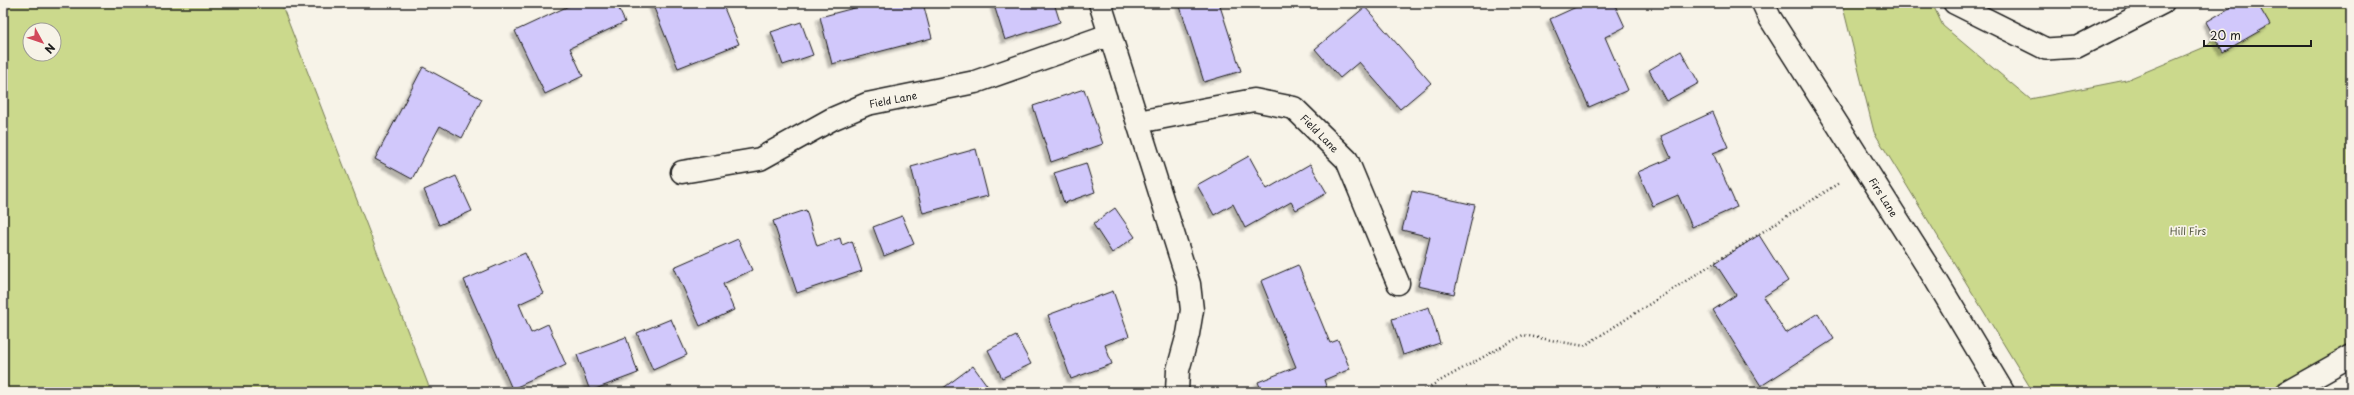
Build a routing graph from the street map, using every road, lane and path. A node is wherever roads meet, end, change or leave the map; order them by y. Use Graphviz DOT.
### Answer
graph roads {
  1 [pos="1100,3"];
  2 [pos="1762,3"];
  3 [pos="1954,3"];
  4 [pos="2163,3"];
  5 [pos="1109,35"];
  6 [pos="1138,122"];
  7 [pos="1865,166"];
  8 [pos="682,172"];
  9 [pos="1398,283"];
  10 [pos="2351,356"];
  11 [pos="1177,392"];
  12 [pos="1420,392"];
  13 [pos="2003,392"];
  14 [pos="2287,392"];
  1 -- 5 [label="street"];
  2 -- 7 [label="street, Firs Lane"];
  3 -- 4 [label="lane"];
  5 -- 6 [label="street"];
  5 -- 8 [label="street, Field Lane"];
  6 -- 9 [label="street, Field Lane"];
  6 -- 11 [label="street"];
  7 -- 12 [label="path"];
  7 -- 13 [label="street, Firs Lane"];
  10 -- 14 [label="lane"];
}
